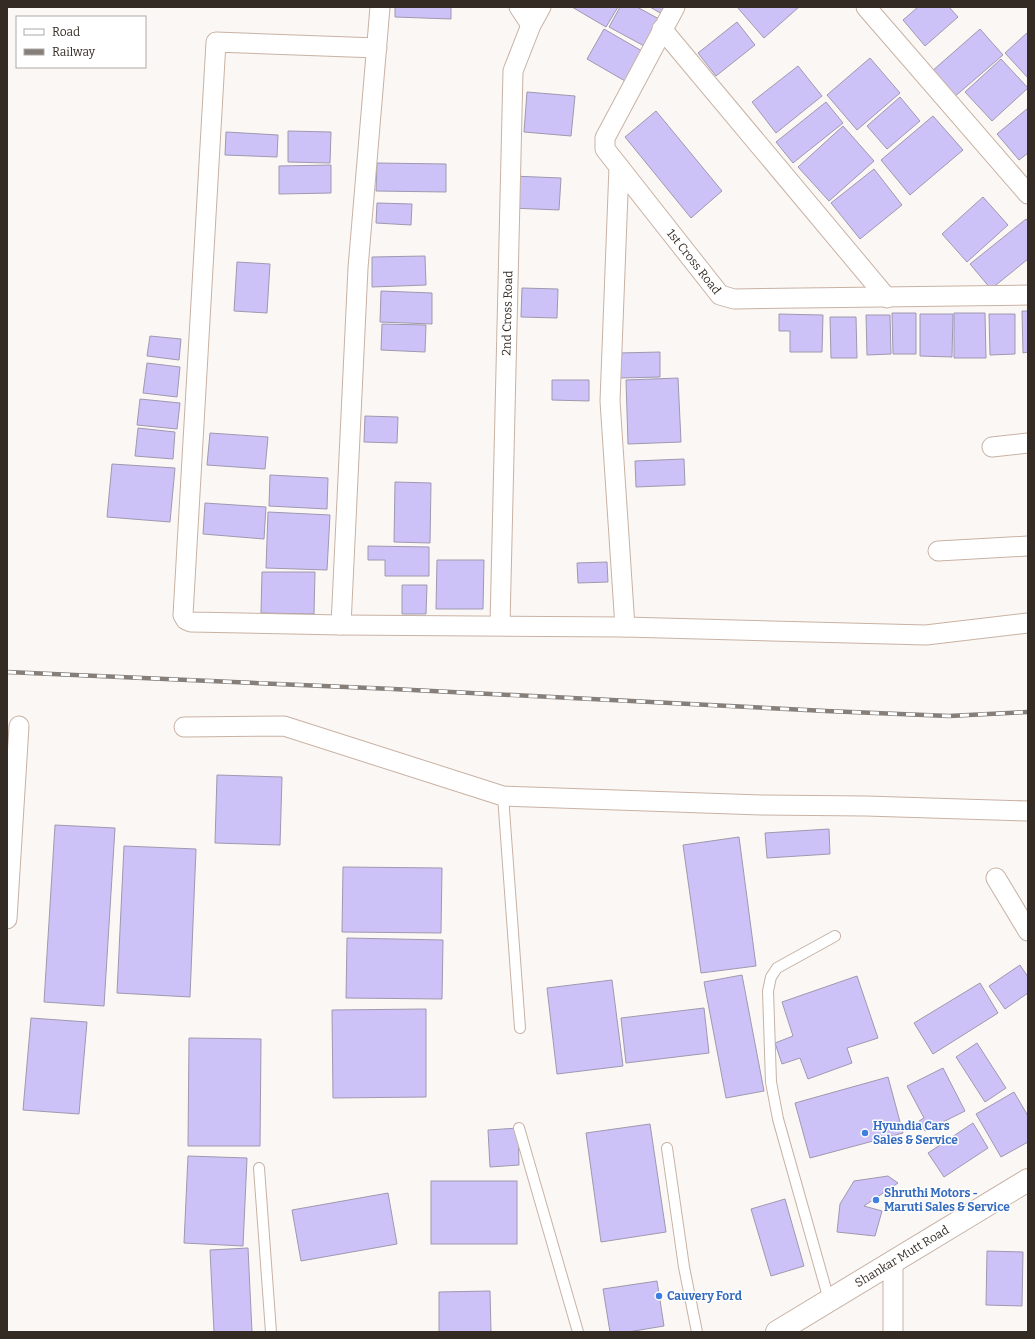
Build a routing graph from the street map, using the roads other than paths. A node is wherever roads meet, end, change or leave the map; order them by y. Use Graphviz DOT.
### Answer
graph roads {
  1 [pos="380,7"];
  2 [pos="519,7"];
  3 [pos="541,7"];
  4 [pos="675,7"];
  5 [pos="866,7"];
  6 [pos="531,24"];
  7 [pos="662,29"];
  8 [pos="377,48"];
  9 [pos="619,167"];
  10 [pos="1028,194"];
  11 [pos="1028,296"];
  12 [pos="887,298"];
  13 [pos="1028,443"];
  14 [pos="992,447"];
  15 [pos="1028,546"];
  16 [pos="938,551"];
  17 [pos="1028,623"];
  18 [pos="341,625"];
  19 [pos="500,625"];
  20 [pos="624,627"];
  21 [pos="19,726"];
  22 [pos="184,727"];
  23 [pos="503,796"];
  24 [pos="1028,811"];
  25 [pos="996,878"];
  26 [pos="7,919"];
  27 [pos="1028,931"];
  28 [pos="836,936"];
  29 [pos="520,1028"];
  30 [pos="519,1128"];
  31 [pos="667,1148"];
  32 [pos="259,1168"];
  33 [pos="1028,1180"];
  34 [pos="893,1261"];
  35 [pos="829,1300"];
  36 [pos="271,1332"];
  37 [pos="578,1332"];
  38 [pos="697,1332"];
  39 [pos="777,1332"];
  40 [pos="893,1332"];
  1 -- 8 [label="street"];
  2 -- 6 [label="street"];
  3 -- 6 [label="street, 2nd Cross Road"];
  4 -- 7 [label="street, 1st Cross Road"];
  5 -- 10 [label="street"];
  6 -- 19 [label="street, 2nd Cross Road"];
  7 -- 9 [label="street, 1st Cross Road"];
  7 -- 12 [label="street"];
  8 -- 18 [label="street"];
  8 -- 18 [label="street"];
  9 -- 12 [label="street, 1st Cross Road"];
  9 -- 20 [label="street"];
  11 -- 12 [label="street, 1st Cross Road"];
  13 -- 14 [label="street"];
  15 -- 16 [label="street"];
  17 -- 20 [label="street"];
  18 -- 19 [label="street"];
  19 -- 20 [label="street"];
  21 -- 26 [label="street"];
  22 -- 23 [label="street"];
  23 -- 24 [label="street"];
  23 -- 29 [label="lane"];
  25 -- 27 [label="street"];
  28 -- 35 [label="lane"];
  30 -- 37 [label="lane"];
  31 -- 38 [label="lane"];
  32 -- 36 [label="lane"];
  33 -- 34 [label="main road, Shankar Mutt Road"];
  34 -- 35 [label="main road, Shankar Mutt Road"];
  34 -- 40 [label="street"];
  35 -- 39 [label="main road, Shankar Mutt Road"];
}
